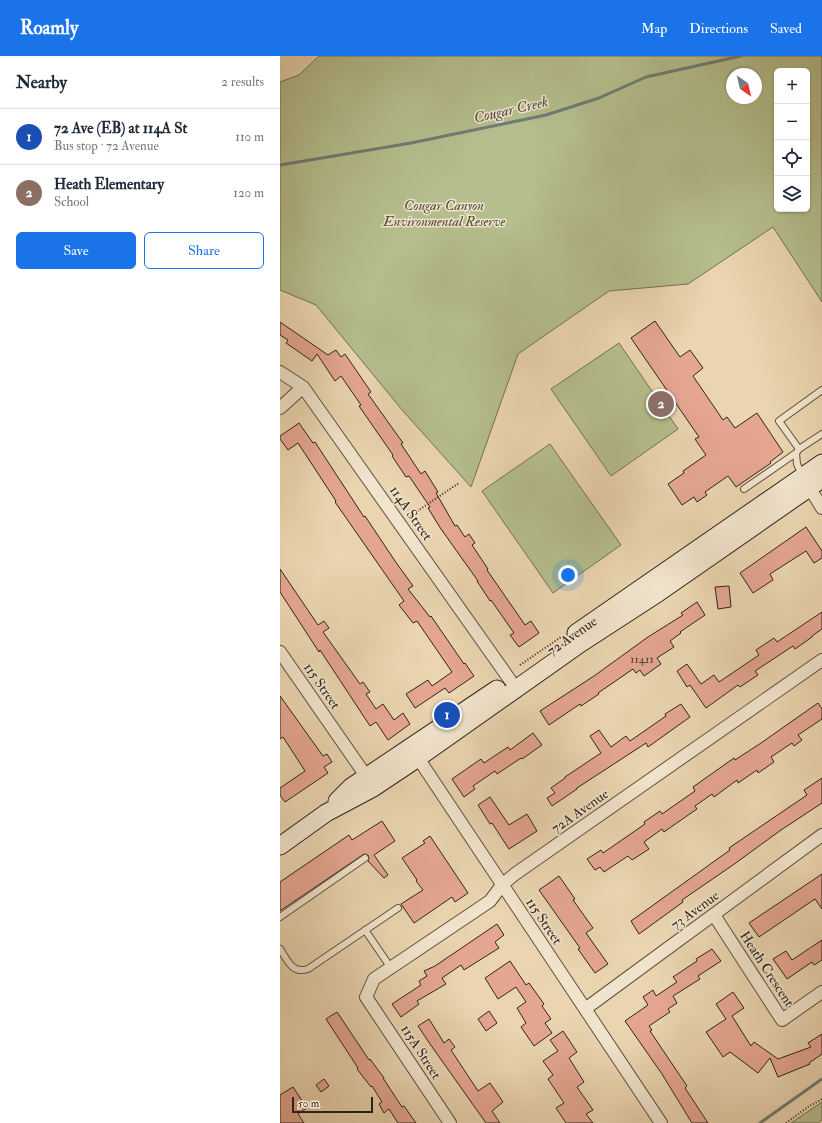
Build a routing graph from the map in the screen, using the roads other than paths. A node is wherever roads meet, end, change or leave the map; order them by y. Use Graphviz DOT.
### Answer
graph roads {
  1 [pos="280,372"];
  2 [pos="304,387"];
  3 [pos="822,390"];
  4 [pos="280,408"];
  5 [pos="822,434"];
  6 [pos="797,451"];
  7 [pos="822,463"];
  8 [pos="811,481"];
  9 [pos="744,489"];
  10 [pos="822,508"];
  11 [pos="280,652"];
  12 [pos="822,660"];
  13 [pos="510,680"];
  14 [pos="430,733"];
  15 [pos="418,758"];
  16 [pos="366,776"];
  17 [pos="326,813"];
  18 [pos="822,835"];
  19 [pos="280,846"];
  20 [pos="365,858"];
  21 [pos="502,885"];
  22 [pos="398,908"];
  23 [pos="714,915"];
  24 [pos="280,917"];
  25 [pos="365,930"];
  26 [pos="280,949"];
  27 [pos="391,968"];
  28 [pos="822,992"];
  29 [pos="366,997"];
  30 [pos="584,1009"];
  31 [pos="450,1123"];
  32 [pos="661,1123"];
  1 -- 2 [label="street, 114A Street"];
  2 -- 4 [label="street"];
  2 -- 13 [label="street, 114A Street"];
  3 -- 6 [label="lane"];
  5 -- 6 [label="lane"];
  6 -- 8 [label="lane"];
  6 -- 9 [label="lane"];
  7 -- 8 [label="main road, 72 Avenue"];
  8 -- 10 [label="street"];
  8 -- 13 [label="main road, 72 Avenue"];
  8 -- 15 [label="main road, 72 Avenue"];
  11 -- 16 [label="street, 115 Street"];
  12 -- 21 [label="street, 72A Avenue"];
  13 -- 14 [label="main road, 72 Avenue"];
  14 -- 15 [label="street"];
  14 -- 16 [label="main road, 72 Avenue"];
  15 -- 17 [label="main road, 72 Avenue"];
  15 -- 21 [label="street, 115 Street"];
  16 -- 17 [label="main road, 72 Avenue"];
  17 -- 19 [label="main road, 72 Avenue"];
  18 -- 23 [label="street, 73 Avenue"];
  20 -- 24 [label="lane"];
  21 -- 27 [label="street, 72A Avenue"];
  21 -- 30 [label="street, 115 Street"];
  22 -- 25 [label="lane"];
  23 -- 28 [label="street, Heath Crescent"];
  23 -- 30 [label="street, 73 Avenue"];
  25 -- 26 [label="lane"];
  25 -- 27 [label="lane"];
  27 -- 29 [label="street, 72A Avenue"];
  29 -- 31 [label="street, 115A Street"];
  30 -- 32 [label="street, 115 Street"];
}
